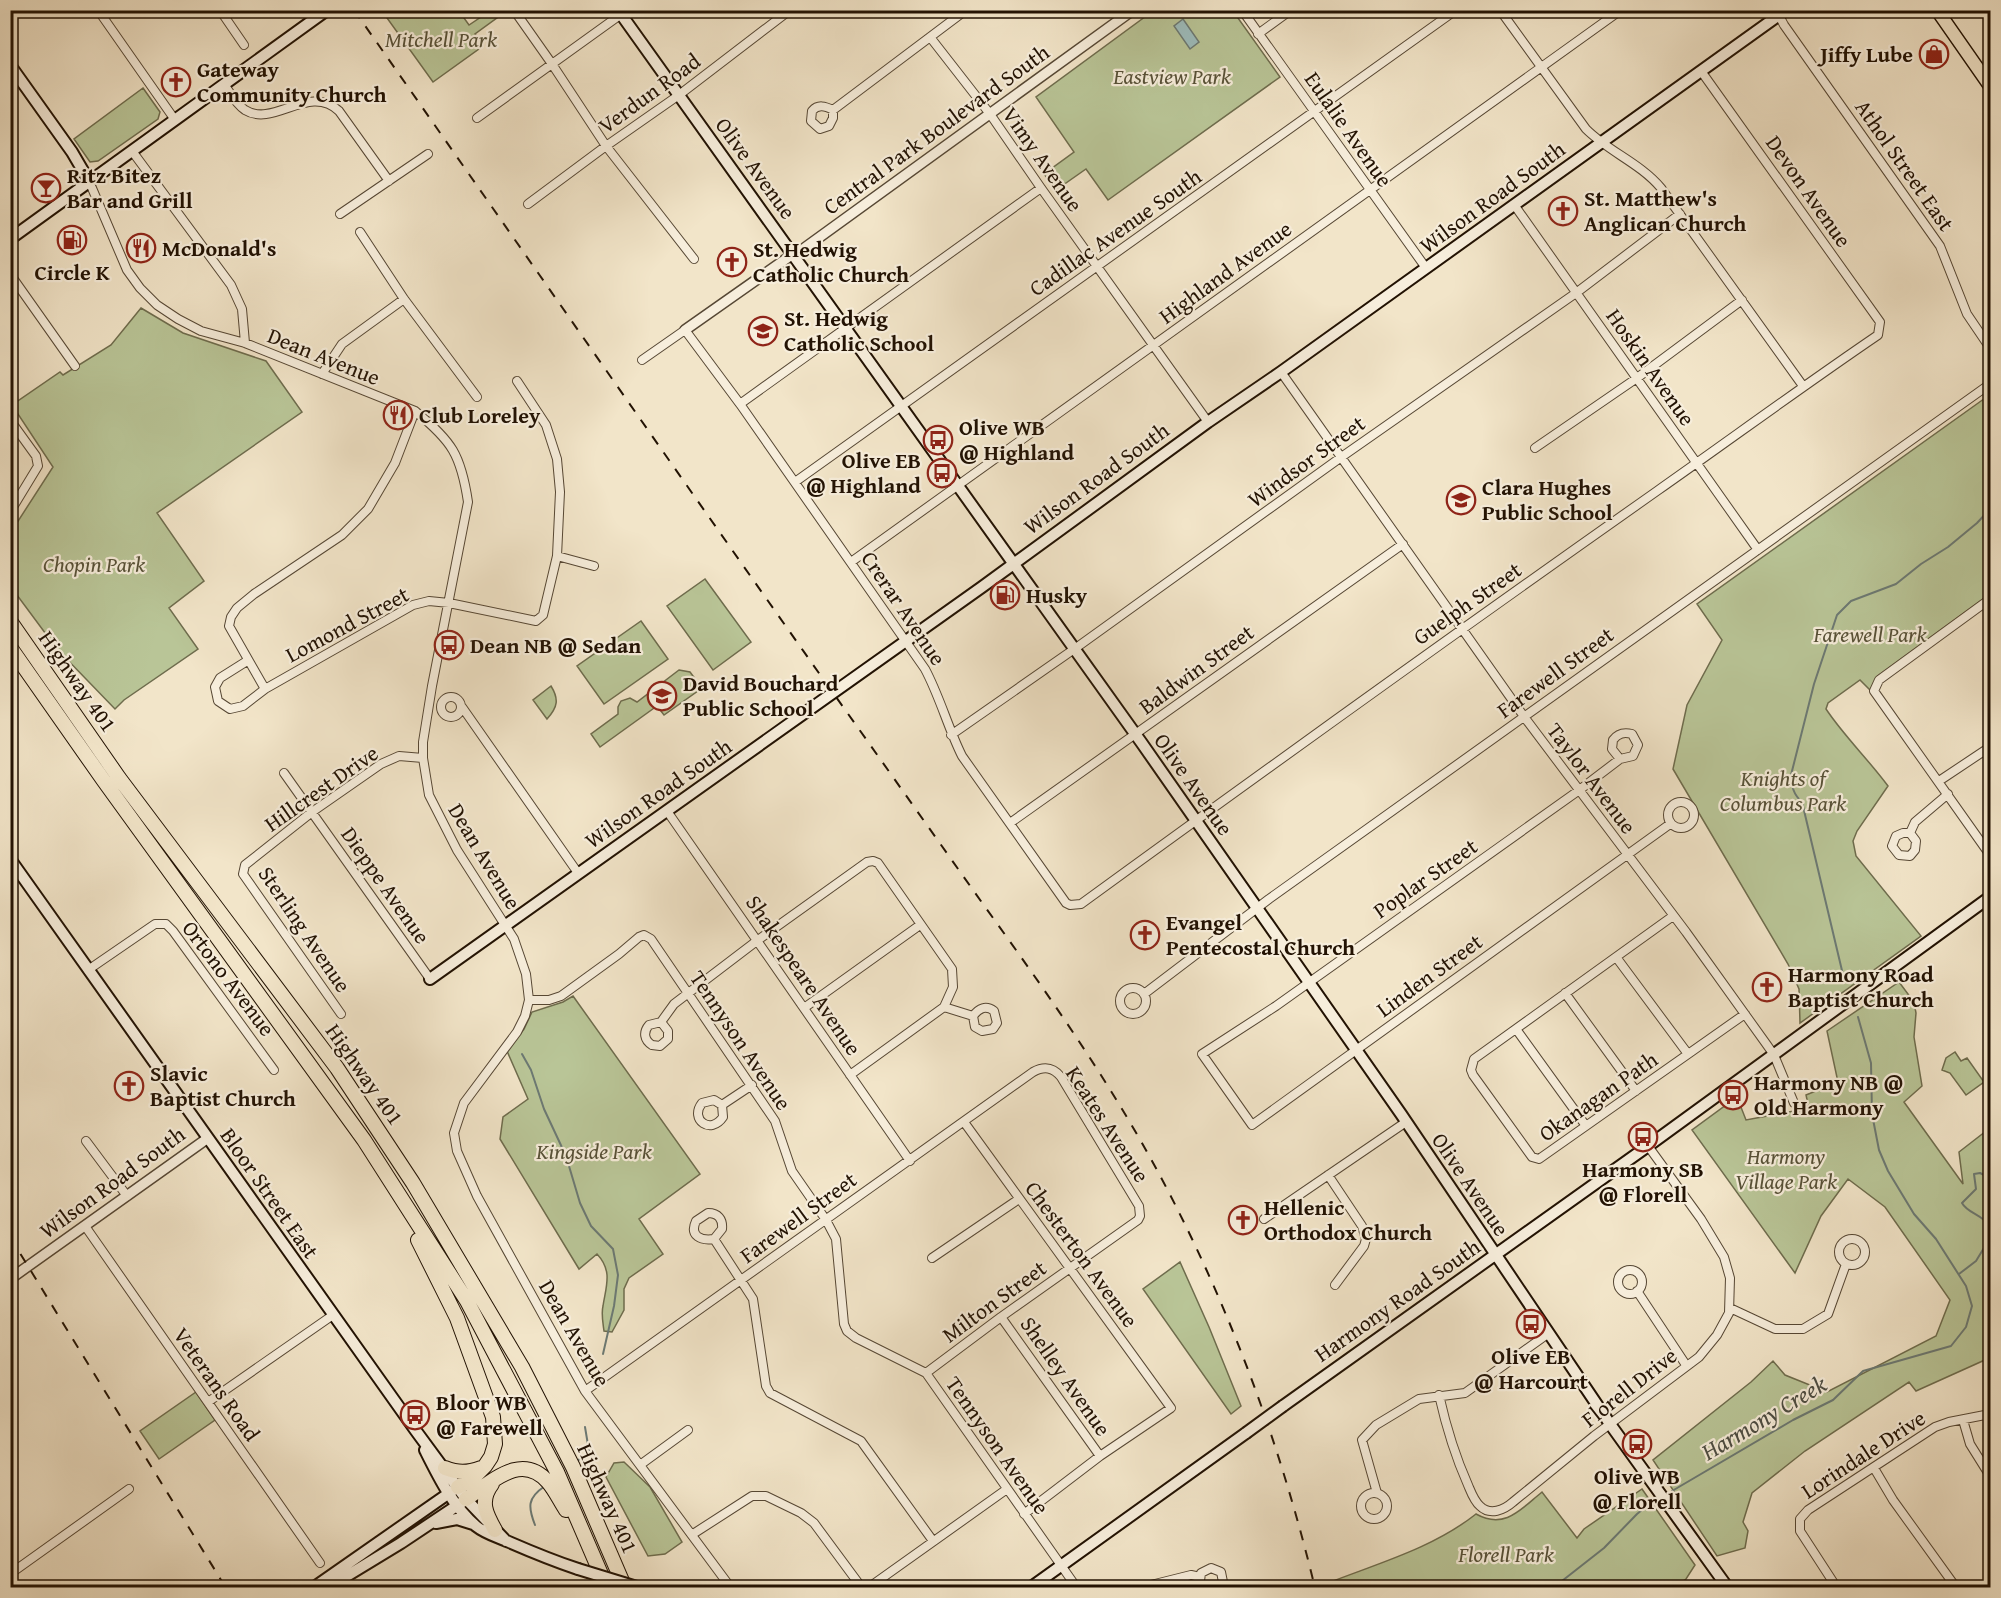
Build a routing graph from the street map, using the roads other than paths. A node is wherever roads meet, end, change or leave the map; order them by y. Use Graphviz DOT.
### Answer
graph roads {
  1 [pos="98,10"];
  2 [pos="220,10"];
  3 [pos="514,10"];
  4 [pos="790,10"];
  5 [pos="966,10"];
  6 [pos="1133,10"];
  7 [pos="1242,10"];
  8 [pos="1291,10"];
  9 [pos="1456,10"];
  10 [pos="1500,10"];
  11 [pos="1621,10"];
  12 [pos="1937,10"];
  13 [pos="326,11"];
  14 [pos="622,12"];
  15 [pos="1780,12"];
  16 [pos="1258,34"];
  17 [pos="930,37"];
  18 [pos="244,45"];
  19 [pos="552,64"];
  20 [pos="10,65"];
  21 [pos="1541,67"];
  22 [pos="1701,70"];
  23 [pos="224,84"];
  24 [pos="1990,86"];
  25 [pos="679,95"];
  26 [pos="832,110"];
  27 [pos="1315,112"];
  28 [pos="990,114"];
  29 [pos="477,118"];
  30 [pos="175,120"];
  31 [pos="1601,142"];
  32 [pos="606,146"];
  33 [pos="132,151"];
  34 [pos="428,154"];
  35 [pos="89,181"];
  36 [pos="389,181"];
  37 [pos="1041,188"];
  38 [pos="1370,190"];
  39 [pos="528,204"];
  40 [pos="1515,206"];
  41 [pos="340,214"];
  42 [pos="1680,214"];
  43 [pos="360,232"];
  44 [pos="11,238"];
  45 [pos="793,254"];
  46 [pos="694,259"];
  47 [pos="1096,267"];
  48 [pos="1426,268"];
  49 [pos="10,273"];
  50 [pos="1576,293"];
  51 [pos="404,299"];
  52 [pos="1742,300"];
  53 [pos="846,329"];
  54 [pos="685,330"];
  55 [pos="1878,335"];
  56 [pos="245,343"];
  57 [pos="1153,345"];
  58 [pos="1990,348"];
  59 [pos="642,360"];
  60 [pos="75,366"];
  61 [pos="1281,372"];
  62 [pos="322,374"];
  63 [pos="1637,378"];
  64 [pos="517,381"];
  65 [pos="1990,384"];
  66 [pos="1803,386"];
  67 [pos="477,397"];
  68 [pos="740,404"];
  69 [pos="902,407"];
  70 [pos="415,411"];
  71 [pos="10,420"];
  72 [pos="1208,422"];
  73 [pos="1535,448"];
  74 [pos="1340,458"];
  75 [pos="1697,463"];
  76 [pos="795,482"];
  77 [pos="958,486"];
  78 [pos="10,512"];
  79 [pos="1403,544"];
  80 [pos="1758,550"];
  81 [pos="557,556"];
  82 [pos="851,562"];
  83 [pos="1012,564"];
  84 [pos="594,566"];
  85 [pos="1990,599"];
  86 [pos="449,603"];
  87 [pos="10,621"];
  88 [pos="1461,628"];
  89 [pos="906,640"];
  90 [pos="10,648"];
  91 [pos="1074,649"];
  92 [pos="247,661"];
  93 [pos="265,689"];
  94 [pos="462,707"];
  95 [pos="1525,718"];
  96 [pos="951,735"];
  97 [pos="1136,735"];
  98 [pos="1990,747"];
  99 [pos="423,758"];
  100 [pos="1620,759"];
  101 [pos="284,772"];
  102 [pos="1939,781"];
  103 [pos="1578,791"];
  104 [pos="1947,794"];
  105 [pos="667,811"];
  106 [pos="312,812"];
  107 [pos="1196,821"];
  108 [pos="1010,823"];
  109 [pos="1670,824"];
  110 [pos="1910,833"];
  111 [pos="1626,855"];
  112 [pos="1990,855"];
  113 [pos="10,859"];
  114 [pos="245,865"];
  115 [pos="578,873"];
  116 [pos="1990,897"];
  117 [pos="1081,904"];
  118 [pos="1257,909"];
  119 [pos="1673,916"];
  120 [pos="506,925"];
  121 [pos="920,925"];
  122 [pos="758,940"];
  123 [pos="1616,957"];
  124 [pos="88,970"];
  125 [pos="430,979"];
  126 [pos="1309,982"];
  127 [pos="688,993"];
  128 [pos="1565,993"];
  129 [pos="1144,994"];
  130 [pos="529,1000"];
  131 [pos="944,1007"];
  132 [pos="804,1008"];
  133 [pos="341,1014"];
  134 [pos="1745,1014"];
  135 [pos="973,1016"];
  136 [pos="660,1022"];
  137 [pos="1516,1029"];
  138 [pos="1356,1050"];
  139 [pos="1688,1054"];
  140 [pos="1774,1055"];
  141 [pos="274,1070"];
  142 [pos="1033,1072"];
  143 [pos="850,1075"];
  144 [pos="752,1085"];
  145 [pos="1636,1091"];
  146 [pos="1794,1103"];
  147 [pos="722,1105"];
  148 [pos="964,1122"];
  149 [pos="1406,1122"];
  150 [pos="1252,1125"];
  151 [pos="1586,1126"];
  152 [pos="208,1138"];
  153 [pos="364,1140"];
  154 [pos="86,1141"];
  155 [pos="1648,1146"];
  156 [pos="910,1161"];
  157 [pos="1328,1174"];
  158 [pos="127,1196"];
  159 [pos="1019,1198"];
  160 [pos="1140,1216"];
  161 [pos="1264,1219"];
  162 [pos="826,1220"];
  163 [pos="85,1226"];
  164 [pos="714,1239"];
  165 [pos="1495,1254"];
  166 [pos="932,1258"];
  167 [pos="1846,1264"];
  168 [pos="1071,1268"];
  169 [pos="10,1279"];
  170 [pos="742,1281"];
  171 [pos="1335,1285"];
  172 [pos="1637,1292"];
  173 [pos="1730,1308"];
  174 [pos="333,1315"];
  175 [pos="1001,1317"];
  176 [pos="1549,1333"];
  177 [pos="1686,1365"];
  178 [pos="926,1373"];
  179 [pos="585,1391"];
  180 [pos="1439,1395"];
  181 [pos="208,1402"];
  182 [pos="1990,1414"];
  183 [pos="1963,1420"];
  184 [pos="1610,1424"];
  185 [pos="688,1430"];
  186 [pos="416,1431"];
  187 [pos="1100,1456"];
  188 [pos="640,1465"];
  189 [pos="485,1466"];
  190 [pos="445,1468"];
  191 [pos="1874,1468"];
  192 [pos="1990,1476"];
  193 [pos="497,1478"];
  194 [pos="129,1489"];
  195 [pos="1007,1489"];
  196 [pos="1377,1493"];
  197 [pos="458,1496"];
  198 [pos="1024,1514"];
  199 [pos="474,1524"];
  200 [pos="422,1528"];
  201 [pos="495,1530"];
  202 [pos="693,1534"];
  203 [pos="506,1541"];
  204 [pos="933,1541"];
  205 [pos="589,1547"];
  206 [pos="320,1563"];
  207 [pos="1061,1566"];
  208 [pos="10,1574"];
  209 [pos="1200,1577"];
  210 [pos="313,1587"];
  211 [pos="327,1587"];
  212 [pos="607,1587"];
  213 [pos="625,1587"];
  214 [pos="640,1587"];
  215 [pos="731,1587"];
  216 [pos="862,1587"];
  217 [pos="868,1587"];
  218 [pos="1030,1587"];
  219 [pos="1077,1587"];
  220 [pos="1139,1587"];
  221 [pos="1203,1587"];
  222 [pos="1220,1587"];
  223 [pos="1728,1587"];
  224 [pos="1837,1587"];
  225 [pos="1954,1587"];
  226 [pos="1970,1587"];
  1 -- 30 [label="street"];
  2 -- 18 [label="street"];
  3 -- 19 [label="street"];
  4 -- 25 [label="street, Verdun Road"];
  5 -- 17 [label="street"];
  6 -- 28 [label="street, Central Park Boulevard South"];
  7 -- 16 [label="street, Eulalie Avenue"];
  8 -- 16 [label="street"];
  9 -- 27 [label="street, Cadillac Avenue South"];
  10 -- 21 [label="street"];
  11 -- 21 [label="street, Highland Avenue"];
  12 -- 24 [label="main road"];
  13 -- 23 [label="main road"];
  14 -- 19 [label="street"];
  14 -- 25 [label="main road, Olive Avenue"];
  15 -- 22 [label="main road, Wilson Road South"];
  15 -- 58 [label="street, Athol Street East"];
  16 -- 27 [label="street, Eulalie Avenue"];
  17 -- 26 [label="street"];
  17 -- 28 [label="street, Vimy Avenue"];
  19 -- 29 [label="street"];
  19 -- 32 [label="street"];
  20 -- 35 [label="main road"];
  21 -- 31 [label="street"];
  21 -- 38 [label="street, Highland Avenue"];
  22 -- 31 [label="main road, Wilson Road South"];
  22 -- 55 [label="street, Devon Avenue"];
  23 -- 30 [label="main road"];
  23 -- 36 [label="street"];
  25 -- 32 [label="street, Verdun Road"];
  25 -- 45 [label="main road, Olive Avenue"];
  27 -- 38 [label="street, Eulalie Avenue"];
  27 -- 47 [label="street, Cadillac Avenue South"];
  28 -- 37 [label="street, Vimy Avenue"];
  28 -- 45 [label="street, Central Park Boulevard South"];
  30 -- 33 [label="main road"];
  31 -- 40 [label="main road, Wilson Road South"];
  31 -- 42 [label="street"];
  32 -- 39 [label="street, Verdun Road"];
  32 -- 46 [label="street"];
  33 -- 35 [label="main road"];
  33 -- 56 [label="street"];
  34 -- 36 [label="street"];
  35 -- 44 [label="main road"];
  35 -- 56 [label="street, Dean Avenue"];
  36 -- 41 [label="street"];
  37 -- 47 [label="street, Vimy Avenue"];
  37 -- 53 [label="street"];
  38 -- 48 [label="street, Eulalie Avenue"];
  38 -- 57 [label="street, Highland Avenue"];
  40 -- 48 [label="main road, Wilson Road South"];
  40 -- 50 [label="street, Hoskin Avenue"];
  42 -- 50 [label="street, Windsor Street"];
  42 -- 52 [label="street"];
  43 -- 51 [label="street"];
  45 -- 53 [label="main road, Olive Avenue"];
  45 -- 54 [label="street, Central Park Boulevard South"];
  47 -- 57 [label="street, Vimy Avenue"];
  47 -- 69 [label="street, Cadillac Avenue South"];
  48 -- 61 [label="main road, Wilson Road South"];
  49 -- 60 [label="street"];
  50 -- 63 [label="street, Hoskin Avenue"];
  50 -- 74 [label="street, Windsor Street"];
  51 -- 62 [label="street"];
  51 -- 67 [label="street"];
  52 -- 63 [label="street"];
  52 -- 66 [label="street"];
  53 -- 68 [label="street"];
  53 -- 69 [label="main road, Olive Avenue"];
  54 -- 59 [label="street, Central Park Boulevard South"];
  54 -- 68 [label="street, Crerar Avenue"];
  55 -- 66 [label="street, Guelph Street"];
  56 -- 62 [label="street, Dean Avenue"];
  57 -- 72 [label="street, Vimy Avenue"];
  57 -- 77 [label="street, Highland Avenue"];
  61 -- 72 [label="main road, Wilson Road South"];
  61 -- 74 [label="street, Taylor Avenue"];
  62 -- 70 [label="street, Dean Avenue"];
  63 -- 73 [label="street"];
  63 -- 75 [label="street, Hoskin Avenue"];
  64 -- 81 [label="street"];
  65 -- 80 [label="street, Farewell Street"];
  66 -- 75 [label="street, Guelph Street"];
  68 -- 76 [label="street, Crerar Avenue"];
  69 -- 76 [label="street, Cadillac Avenue South"];
  69 -- 77 [label="main road, Olive Avenue"];
  70 -- 86 [label="street, Dean Avenue"];
  70 -- 92 [label="street"];
  71 -- 78 [label="street"];
  72 -- 83 [label="main road, Wilson Road South"];
  74 -- 79 [label="street, Taylor Avenue"];
  74 -- 91 [label="street, Windsor Street"];
  75 -- 80 [label="street, Hoskin Avenue"];
  75 -- 88 [label="street, Guelph Street"];
  76 -- 82 [label="street, Crerar Avenue"];
  77 -- 82 [label="street, Highland Avenue"];
  77 -- 83 [label="main road, Olive Avenue"];
  79 -- 88 [label="street, Taylor Avenue"];
  79 -- 97 [label="street, Baldwin Street"];
  80 -- 95 [label="street, Farewell Street"];
  81 -- 84 [label="street"];
  81 -- 86 [label="street, Lomond Street"];
  82 -- 89 [label="street, Crerar Avenue"];
  83 -- 89 [label="main road, Wilson Road South"];
  83 -- 91 [label="main road, Olive Avenue"];
  85 -- 102 [label="street"];
  86 -- 93 [label="street, Lomond Street"];
  86 -- 99 [label="street, Dean Avenue"];
  87 -- 213 [label="highway, Highway 401"];
  88 -- 95 [label="street, Taylor Avenue"];
  88 -- 107 [label="street, Guelph Street"];
  89 -- 96 [label="street, Crerar Avenue"];
  89 -- 105 [label="main road, Wilson Road South"];
  90 -- 153 [label="highway, Highway 401"];
  91 -- 96 [label="street, Windsor Street"];
  91 -- 97 [label="main road, Olive Avenue"];
  92 -- 93 [label="street"];
  92 -- 93 [label="street, Lomond Street"];
  94 -- 115 [label="street"];
  95 -- 103 [label="street, Taylor Avenue"];
  95 -- 118 [label="street, Farewell Street"];
  96 -- 108 [label="street, Crerar Avenue"];
  97 -- 107 [label="main road, Olive Avenue"];
  97 -- 108 [label="street, Baldwin Street"];
  98 -- 102 [label="street"];
  99 -- 106 [label="street, Hillcrest Drive"];
  99 -- 120 [label="street, Dean Avenue"];
  100 -- 103 [label="street, Poplar Street"];
  101 -- 106 [label="street, Dieppe Avenue"];
  102 -- 104 [label="street"];
  103 -- 111 [label="street, Taylor Avenue"];
  103 -- 126 [label="street, Poplar Street"];
  104 -- 110 [label="street"];
  104 -- 112 [label="street"];
  105 -- 115 [label="main road, Wilson Road South"];
  105 -- 122 [label="street, Shakespeare Avenue"];
  106 -- 114 [label="street, Hillcrest Drive"];
  106 -- 125 [label="street, Dieppe Avenue"];
  107 -- 117 [label="street, Guelph Street"];
  107 -- 118 [label="main road, Olive Avenue"];
  108 -- 117 [label="street, Crerar Avenue"];
  109 -- 111 [label="street, Linden Street"];
  111 -- 119 [label="street, Taylor Avenue"];
  111 -- 138 [label="street, Linden Street"];
  113 -- 124 [label="main road, Bloor Street East"];
  114 -- 133 [label="street, Sterling Avenue"];
  115 -- 120 [label="main road, Wilson Road South"];
  116 -- 140 [label="main road, Harmony Road South"];
  118 -- 126 [label="main road, Olive Avenue"];
  118 -- 129 [label="street, Farewell Street"];
  119 -- 123 [label="street, Okanagan Path"];
  119 -- 134 [label="street, Taylor Avenue"];
  120 -- 125 [label="main road, Wilson Road South"];
  120 -- 130 [label="street, Dean Avenue"];
  121 -- 122 [label="street"];
  121 -- 131 [label="street"];
  121 -- 132 [label="street"];
  122 -- 127 [label="street"];
  122 -- 132 [label="street, Shakespeare Avenue"];
  123 -- 128 [label="street, Okanagan Path"];
  123 -- 139 [label="street"];
  124 -- 141 [label="street, Ortono Avenue"];
  124 -- 152 [label="main road, Bloor Street East"];
  126 -- 138 [label="main road, Olive Avenue"];
  126 -- 150 [label="street, Poplar Street"];
  127 -- 130 [label="street, Tennyson Avenue"];
  127 -- 136 [label="street"];
  127 -- 144 [label="street, Tennyson Avenue"];
  128 -- 137 [label="street, Okanagan Path"];
  128 -- 145 [label="street"];
  130 -- 179 [label="street, Dean Avenue"];
  131 -- 135 [label="street"];
  131 -- 143 [label="street"];
  132 -- 143 [label="street, Shakespeare Avenue"];
  134 -- 139 [label="street, Okanagan Path"];
  134 -- 140 [label="street, Taylor Avenue"];
  137 -- 151 [label="street"];
  137 -- 151 [label="street, Okanagan Path"];
  138 -- 149 [label="main road, Olive Avenue"];
  138 -- 150 [label="street, Linden Street"];
  139 -- 145 [label="street, Okanagan Path"];
  140 -- 146 [label="street, Taylor Avenue"];
  140 -- 155 [label="main road, Harmony Road South"];
  142 -- 148 [label="street, Farewell Street"];
  142 -- 160 [label="street, Keates Avenue"];
  143 -- 156 [label="street, Shakespeare Avenue"];
  144 -- 147 [label="street"];
  144 -- 162 [label="street, Tennyson Avenue"];
  145 -- 151 [label="street, Okanagan Path"];
  148 -- 156 [label="street, Farewell Street"];
  148 -- 159 [label="street, Chesterton Avenue"];
  149 -- 157 [label="street"];
  149 -- 165 [label="main road, Olive Avenue"];
  152 -- 158 [label="street, Wilson Road South"];
  152 -- 174 [label="main road, Bloor Street East"];
  153 -- 189 [label="highway"];
  153 -- 205 [label="highway, Highway 401"];
  154 -- 158 [label="street"];
  155 -- 165 [label="main road, Harmony Road South"];
  155 -- 173 [label="street, Florell Drive"];
  156 -- 162 [label="street, Farewell Street"];
  157 -- 161 [label="street"];
  157 -- 171 [label="street"];
  158 -- 163 [label="street, Wilson Road South"];
  159 -- 166 [label="street"];
  159 -- 168 [label="street, Chesterton Avenue"];
  160 -- 168 [label="street, Milton Street"];
  162 -- 170 [label="street, Farewell Street"];
  162 -- 178 [label="street, Tennyson Avenue"];
  163 -- 169 [label="street, Wilson Road South"];
  163 -- 181 [label="street, Veterans Road"];
  164 -- 170 [label="street"];
  165 -- 176 [label="main road, Olive Avenue"];
  165 -- 207 [label="main road, Harmony Road South, bridge"];
  167 -- 173 [label="street"];
  168 -- 175 [label="street, Milton Street"];
  168 -- 187 [label="street, Chesterton Avenue"];
  170 -- 179 [label="street, Farewell Street"];
  170 -- 204 [label="street"];
  172 -- 177 [label="street"];
  173 -- 177 [label="street, Florell Drive"];
  174 -- 181 [label="street"];
  174 -- 186 [label="main road, Bloor Street East"];
  175 -- 178 [label="street, Milton Street"];
  175 -- 187 [label="street, Shelley Avenue"];
  176 -- 180 [label="street"];
  176 -- 184 [label="main road, Olive Avenue"];
  177 -- 184 [label="street, Florell Drive"];
  178 -- 195 [label="street, Tennyson Avenue"];
  179 -- 188 [label="street, Dean Avenue"];
  180 -- 184 [label="street, Florell Drive"];
  180 -- 196 [label="street"];
  181 -- 206 [label="street, Veterans Road"];
  182 -- 183 [label="street, Lorindale Drive"];
  183 -- 191 [label="street, Lorindale Drive"];
  183 -- 192 [label="street"];
  184 -- 223 [label="main road, Olive Avenue"];
  185 -- 188 [label="street"];
  186 -- 190 [label="main road, Bloor Street East"];
  186 -- 197 [label="main road, Bloor Street East"];
  187 -- 198 [label="street"];
  188 -- 202 [label="street, Dean Avenue"];
  189 -- 190 [label="highway"];
  189 -- 197 [label="highway"];
  190 -- 197 [label="main road, Bloor Street East"];
  191 -- 224 [label="street, Lorindale Drive"];
  191 -- 225 [label="street"];
  193 -- 197 [label="highway"];
  193 -- 201 [label="highway"];
  193 -- 205 [label="highway"];
  194 -- 208 [label="street"];
  195 -- 198 [label="street, Tennyson Avenue"];
  195 -- 204 [label="street"];
  197 -- 199 [label="main road, Bloor Street East"];
  197 -- 200 [label="main road"];
  197 -- 201 [label="main road, Bloor Street East"];
  197 -- 210 [label="main road"];
  198 -- 207 [label="street, Tennyson Avenue"];
  199 -- 200 [label="main road"];
  199 -- 203 [label="main road, Bloor Street East"];
  200 -- 211 [label="main road"];
  201 -- 203 [label="main road, Bloor Street East"];
  202 -- 215 [label="street, Dean Avenue"];
  202 -- 216 [label="street"];
  203 -- 214 [label="main road, Bloor Street East, bridge"];
  204 -- 217 [label="street"];
  205 -- 212 [label="highway, Highway 401"];
  207 -- 218 [label="main road, Harmony Road South"];
  207 -- 219 [label="street, Tennyson Avenue"];
  209 -- 220 [label="street"];
  209 -- 221 [label="street"];
  209 -- 222 [label="street"];
  225 -- 226 [label="street"];
}
